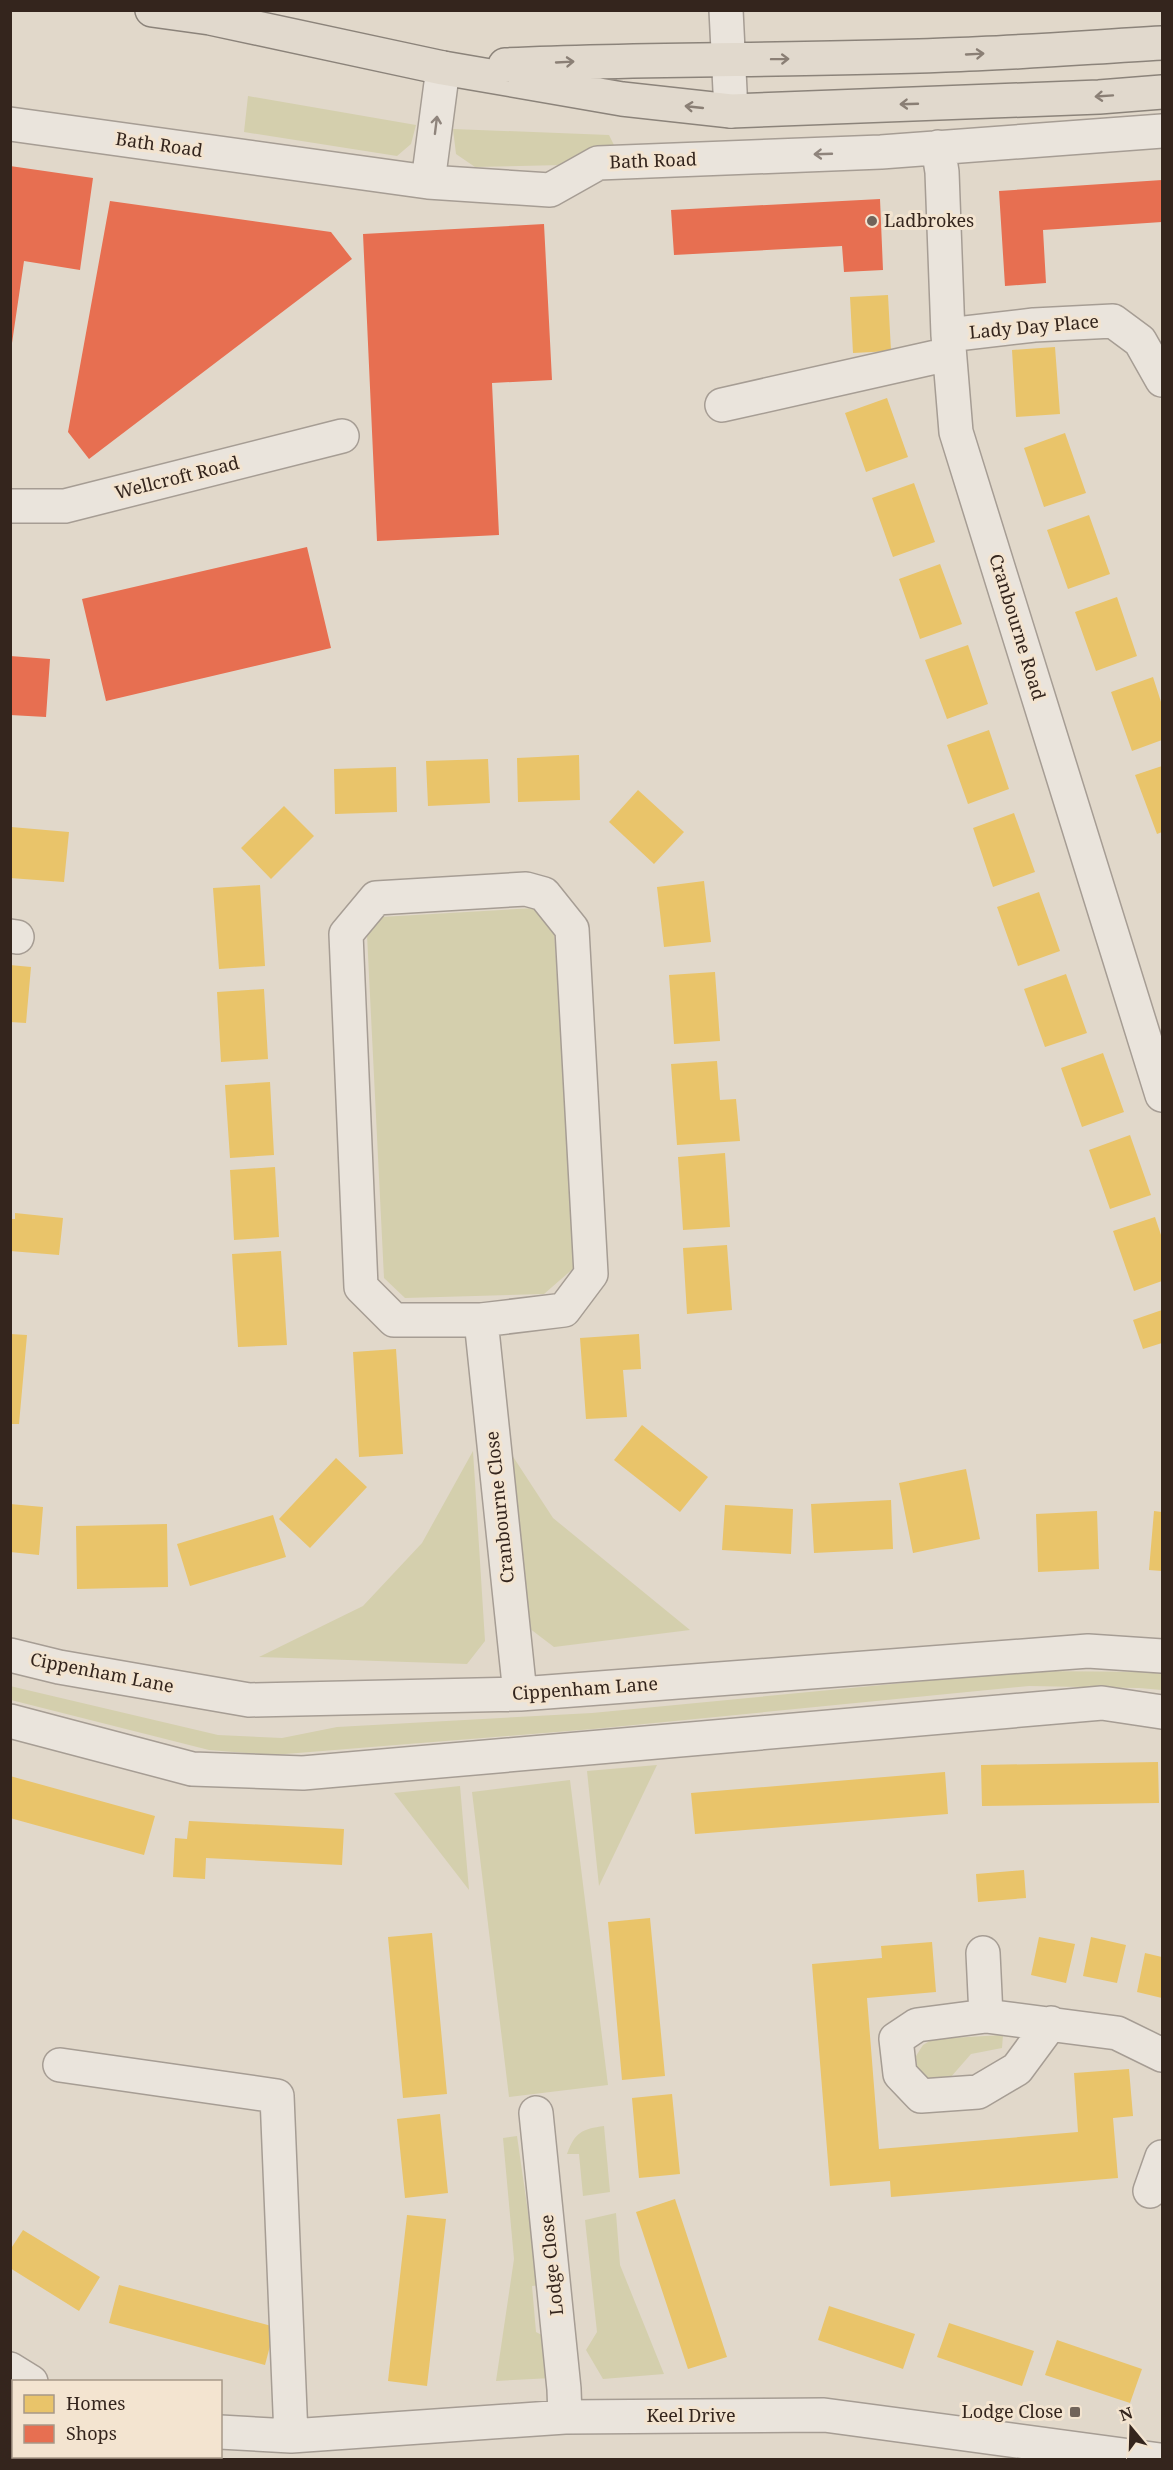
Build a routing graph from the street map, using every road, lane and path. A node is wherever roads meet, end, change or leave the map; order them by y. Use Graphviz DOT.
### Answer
graph roads {
  1 [pos="152,10"];
  2 [pos="726,10"];
  3 [pos="202,13"];
  4 [pos="1162,43"];
  5 [pos="730,60"];
  6 [pos="443,68"];
  7 [pos="1162,92"];
  8 [pos="731,111"];
  9 [pos="10,124"];
  10 [pos="1162,131"];
  11 [pos="938,147"];
  12 [pos="428,182"];
  13 [pos="949,344"];
  14 [pos="1162,380"];
  15 [pos="722,405"];
  16 [pos="342,436"];
  17 [pos="10,506"];
  18 [pos="1162,1095"];
  19 [pos="482,1320"];
  20 [pos="10,1655"];
  21 [pos="1162,1656"];
  22 [pos="520,1694"];
  23 [pos="1162,1712"];
  24 [pos="10,1721"];
  25 [pos="983,1953"];
  26 [pos="987,2016"];
  27 [pos="1051,2022"];
  28 [pos="1162,2055"];
  29 [pos="60,2064"];
  30 [pos="536,2113"];
  31 [pos="1162,2157"];
  32 [pos="1150,2192"];
  33 [pos="10,2369"];
  34 [pos="28,2380"];
  35 [pos="565,2417"];
  36 [pos="222,2432"];
  37 [pos="291,2436"];
  38 [pos="1160,2460"];
  1 -- 3 [label="main road"];
  2 -- 5 [label="street"];
  3 -- 6 [label="main road"];
  5 -- 4 [label="main road, one-way"];
  6 -- 5 [label="main road, one-way"];
  5 -- 8 [label="street"];
  8 -- 6 [label="main road, one-way"];
  12 -- 6 [label="street, one-way"];
  7 -- 8 [label="main road, one-way"];
  9 -- 12 [label="street, Bath Road"];
  10 -- 11 [label="street, Bath Road"];
  11 -- 12 [label="street, Bath Road, one-way"];
  11 -- 13 [label="street, Cranbourne Road"];
  13 -- 14 [label="street, Lady Day Place"];
  13 -- 15 [label="street, Lady Day Place"];
  13 -- 18 [label="street, Cranbourne Road"];
  16 -- 17 [label="street, Wellcroft Road"];
  19 -- 19 [label="street"];
  19 -- 22 [label="street, Cranbourne Close"];
  20 -- 22 [label="street, Cippenham Lane"];
  21 -- 22 [label="street, Cippenham Lane"];
  23 -- 24 [label="street"];
  25 -- 26 [label="street"];
  26 -- 27 [label="street"];
  26 -- 27 [label="street"];
  27 -- 28 [label="street"];
  29 -- 37 [label="street"];
  30 -- 35 [label="street, Lodge Close"];
  31 -- 32 [label="street"];
  33 -- 34 [label="street"];
  35 -- 37 [label="street, Keel Drive"];
  35 -- 38 [label="street, Keel Drive"];
  36 -- 37 [label="street, Keel Drive"];
}
